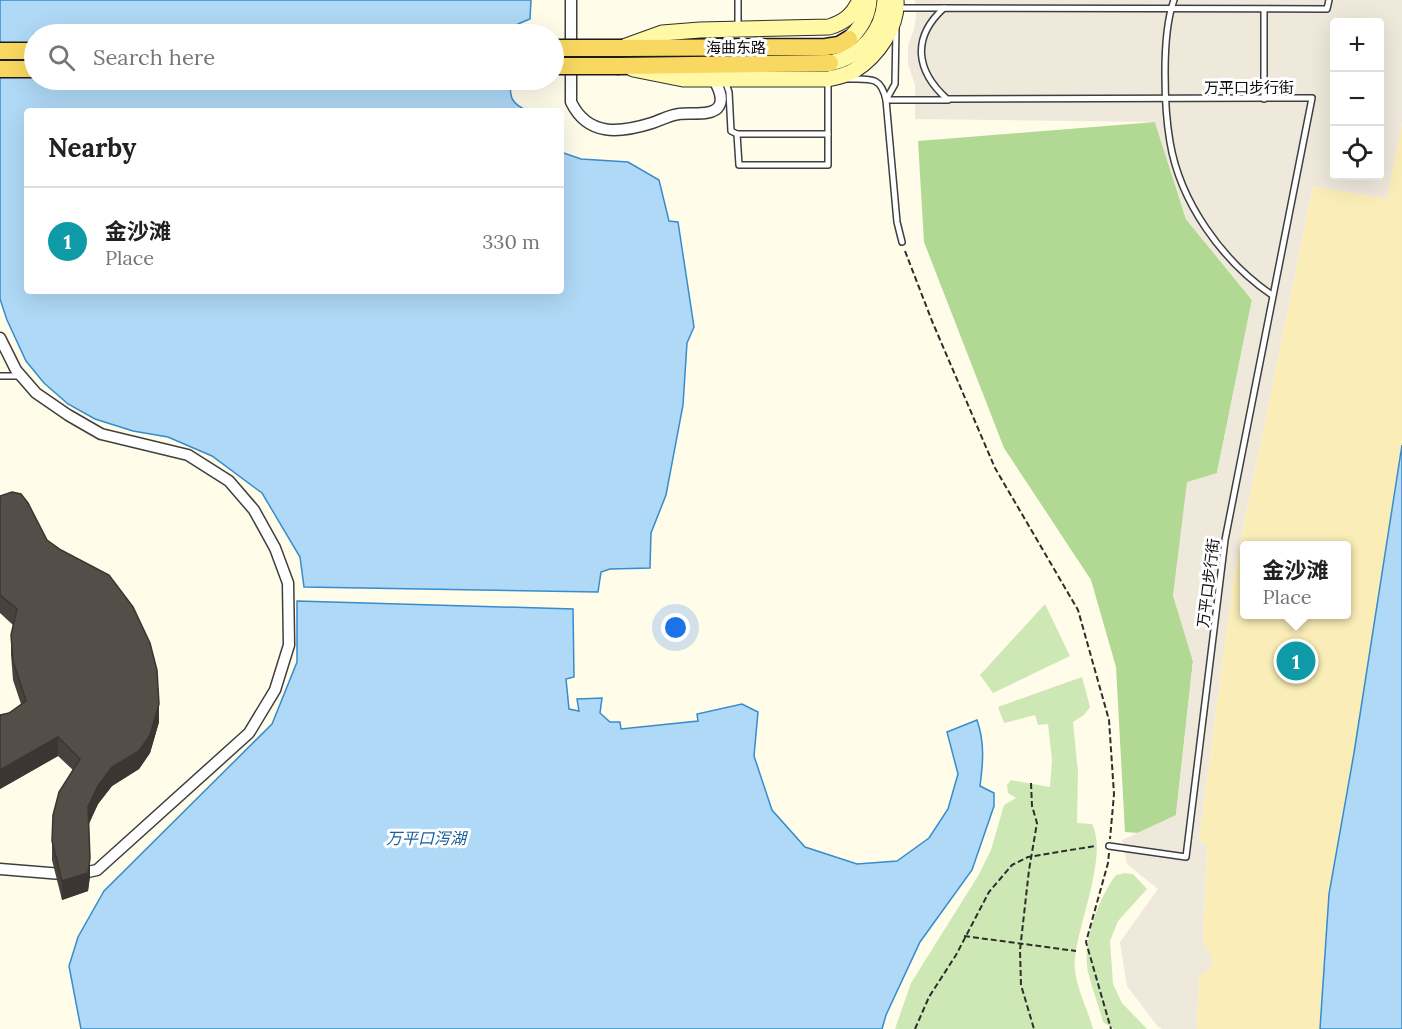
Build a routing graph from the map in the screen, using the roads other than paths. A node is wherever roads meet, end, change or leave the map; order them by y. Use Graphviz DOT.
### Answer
graph roads {
  1 [pos="571,0"];
  2 [pos="738,0"];
  3 [pos="860,0"];
  4 [pos="870,0"];
  5 [pos="951,0"];
  6 [pos="1174,0"];
  7 [pos="1329,0"];
  8 [pos="893,2"];
  9 [pos="948,8"];
  10 [pos="1171,9"];
  11 [pos="1264,9"];
  12 [pos="738,29"];
  13 [pos="849,39"];
  14 [pos="564,48"];
  15 [pos="622,48"];
  16 [pos="0,51"];
  17 [pos="24,51"];
  18 [pos="564,66"];
  19 [pos="619,66"];
  20 [pos="0,69"];
  21 [pos="24,69"];
  22 [pos="829,71"];
  23 [pos="719,80"];
  24 [pos="952,99"];
  25 [pos="1165,99"];
  26 [pos="1264,99"];
  27 [pos="886,100"];
  28 [pos="737,134"];
  29 [pos="828,134"];
  30 [pos="902,242"];
  31 [pos="1272,295"];
  32 [pos="0,338"];
  33 [pos="0,376"];
  34 [pos="21,376"];
  35 [pos="1109,846"];
  36 [pos="0,869"];
  1 -- 23 [label="street"];
  2 -- 12 [label="lane"];
  3 -- 12 [label="street"];
  4 -- 13 [label="street"];
  5 -- 9 [label="lane"];
  6 -- 10 [label="lane"];
  7 -- 11 [label="lane"];
  8 -- 9 [label="lane"];
  8 -- 22 [label="street"];
  8 -- 27 [label="lane"];
  9 -- 10 [label="lane"];
  9 -- 24 [label="lane"];
  10 -- 11 [label="lane"];
  10 -- 25 [label="lane"];
  11 -- 26 [label="lane"];
  12 -- 15 [label="street"];
  13 -- 15 [label="main road, 海曲东路"];
  14 -- 15 [label="main road, 海曲东路, bridge"];
  16 -- 17 [label="main road"];
  18 -- 19 [label="main road, 海曲东路, bridge"];
  19 -- 22 [label="main road, 海曲东路"];
  19 -- 23 [label="street"];
  20 -- 21 [label="main road"];
  22 -- 23 [label="street"];
  22 -- 27 [label="lane"];
  22 -- 29 [label="lane"];
  23 -- 28 [label="lane"];
  24 -- 25 [label="lane, 万平口步行街"];
  24 -- 27 [label="lane, 万平口步行街"];
  25 -- 26 [label="lane, 万平口步行街"];
  25 -- 31 [label="lane"];
  26 -- 31 [label="lane, 万平口步行街"];
  27 -- 30 [label="lane"];
  28 -- 29 [label="lane"];
  28 -- 29 [label="lane"];
  31 -- 35 [label="lane, 万平口步行街"];
  32 -- 34 [label="street"];
  33 -- 34 [label="lane"];
  34 -- 36 [label="street"];
}
